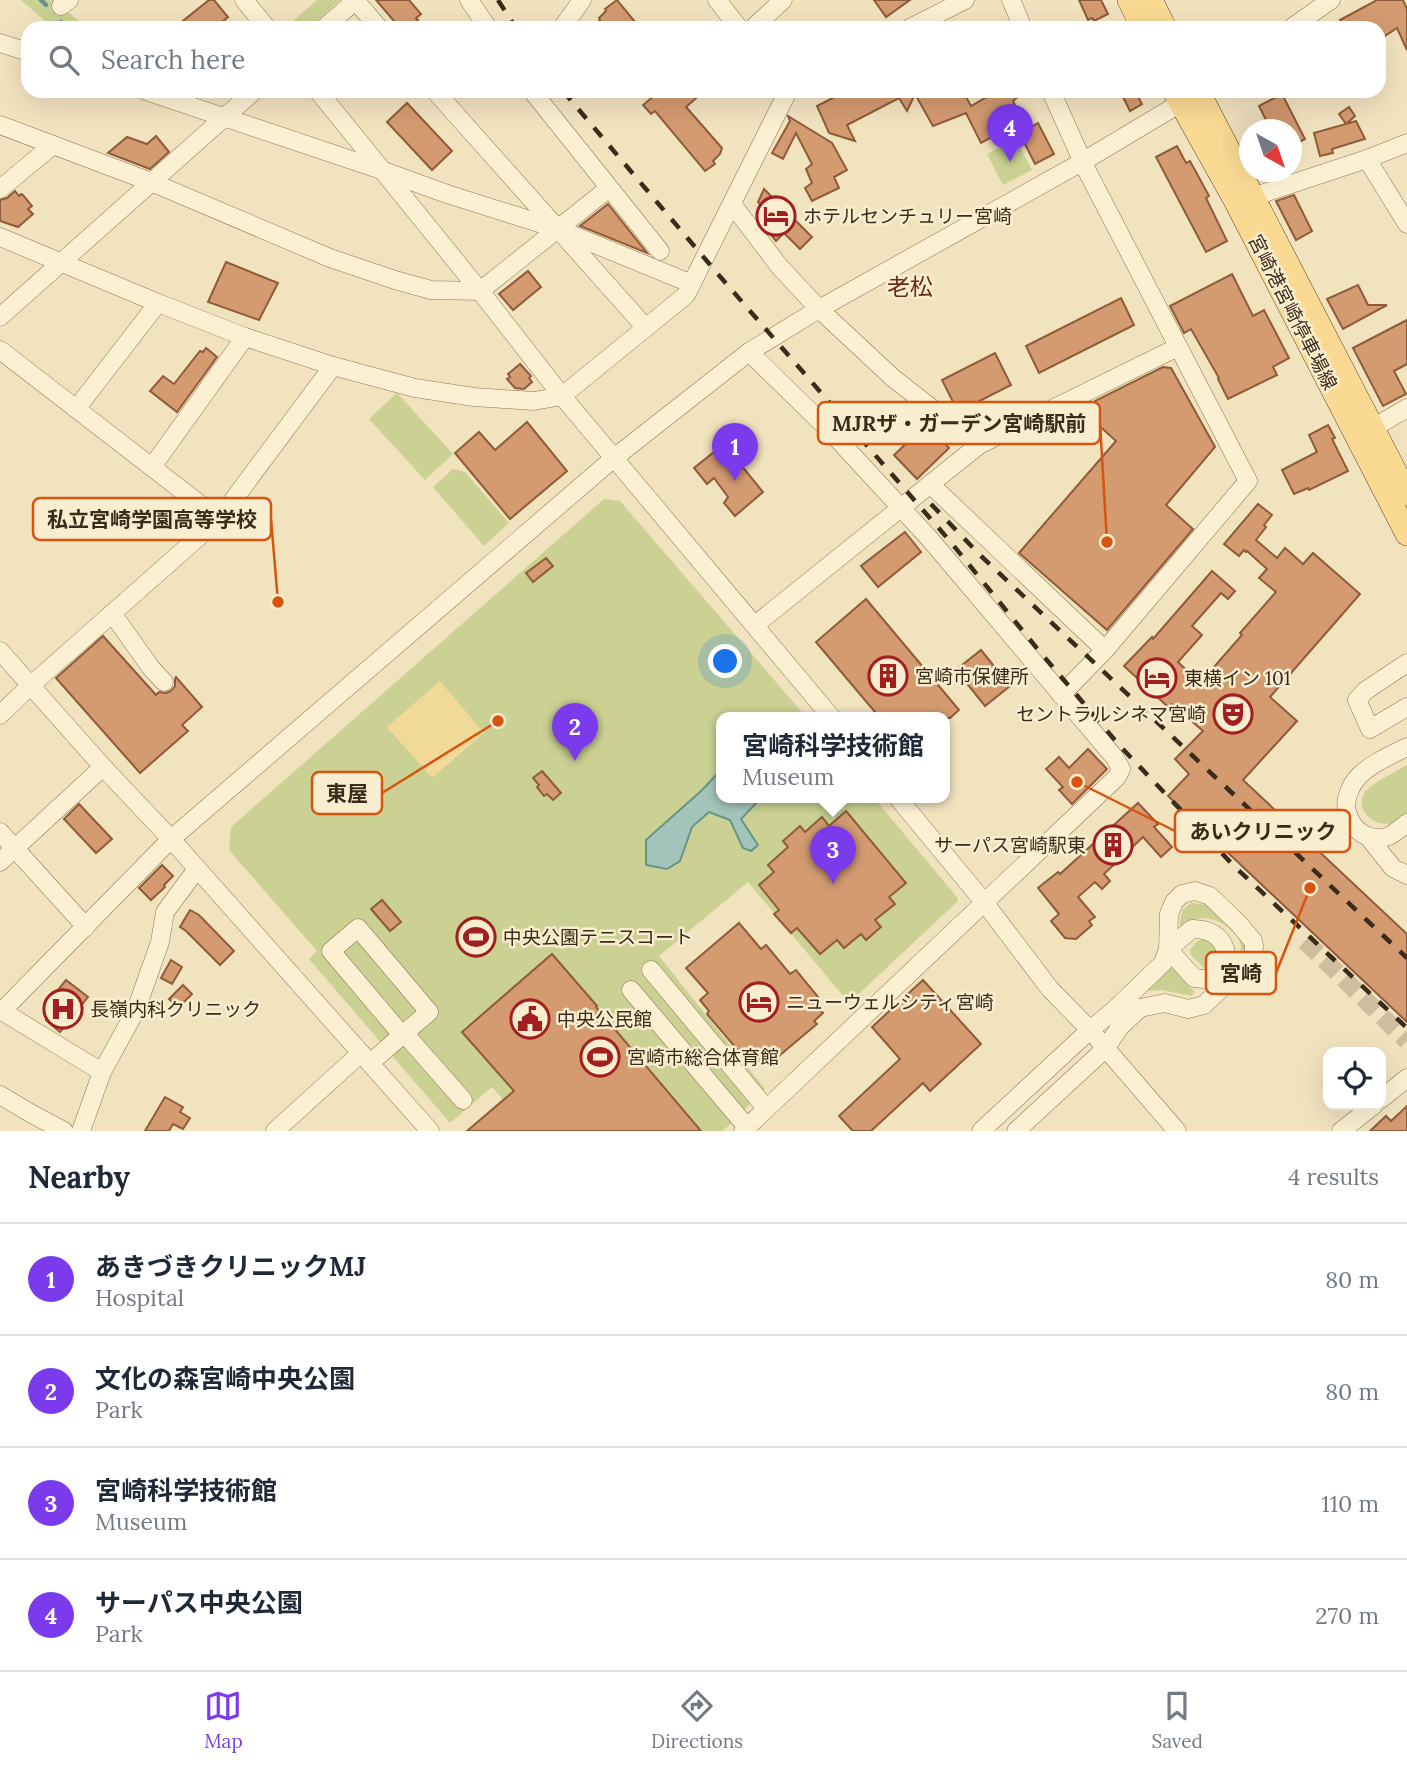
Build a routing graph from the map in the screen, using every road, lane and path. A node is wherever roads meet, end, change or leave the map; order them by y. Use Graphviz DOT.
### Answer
graph roads {
  1 [pos="244,0"];
  2 [pos="355,0"];
  3 [pos="469,0"];
  4 [pos="582,0"];
  5 [pos="717,0"];
  6 [pos="783,0"];
  7 [pos="965,0"];
  8 [pos="1011,0"];
  9 [pos="1129,0"];
  10 [pos="1151,0"];
  11 [pos="1331,0"];
  12 [pos="261,21"];
  13 [pos="332,21"];
  14 [pos="373,21"];
  15 [pos="483,21"];
  16 [pos="567,21"];
  17 [pos="734,21"];
  18 [pos="760,21"];
  19 [pos="924,21"];
  20 [pos="1020,21"];
  21 [pos="1140,21"];
  22 [pos="1162,21"];
  23 [pos="1301,21"];
  24 [pos="15,48"];
  25 [pos="0,61"];
  26 [pos="167,98"];
  27 [pos="246,98"];
  28 [pos="324,98"];
  29 [pos="441,98"];
  30 [pos="538,98"];
  31 [pos="785,98"];
  32 [pos="1054,98"];
  33 [pos="1184,98"];
  34 [pos="1192,98"];
  35 [pos="224,117"];
  36 [pos="0,125"];
  37 [pos="1407,143"];
  38 [pos="53,145"];
  39 [pos="1367,159"];
  40 [pos="1082,162"];
  41 [pos="381,170"];
  42 [pos="151,182"];
  43 [pos="609,188"];
  44 [pos="0,189"];
  45 [pos="1244,199"];
  46 [pos="732,204"];
  47 [pos="1407,225"];
  48 [pos="558,229"];
  49 [pos="0,237"];
  50 [pos="660,251"];
  51 [pos="60,263"];
  52 [pos="692,284"];
  53 [pos="480,291"];
  54 [pos="158,303"];
  55 [pos="819,309"];
  56 [pos="0,317"];
  57 [pos="646,328"];
  58 [pos="245,337"];
  59 [pos="1178,347"];
  60 [pos="0,350"];
  61 [pos="749,352"];
  62 [pos="333,366"];
  63 [pos="562,396"];
  64 [pos="1407,408"];
  65 [pos="76,409"];
  66 [pos="1365,433"];
  67 [pos="979,445"];
  68 [pos="614,458"];
  69 [pos="152,467"];
  70 [pos="930,484"];
  71 [pos="1407,494"];
  72 [pos="901,508"];
  73 [pos="219,519"];
  74 [pos="1407,534"];
  75 [pos="112,614"];
  76 [pos="755,625"];
  77 [pos="1105,650"];
  78 [pos="0,651"];
  79 [pos="1407,663"];
  80 [pos="164,682"];
  81 [pos="30,686"];
  82 [pos="1061,695"];
  83 [pos="1407,708"];
  84 [pos="827,712"];
  85 [pos="0,715"];
  86 [pos="1370,729"];
  87 [pos="1407,747"];
  88 [pos="1385,757"];
  89 [pos="103,766"];
  90 [pos="902,803"];
  91 [pos="1407,822"];
  92 [pos="0,832"];
  93 [pos="1369,838"];
  94 [pos="171,839"];
  95 [pos="15,849"];
  96 [pos="0,862"];
  97 [pos="197,869"];
  98 [pos="1407,875"];
  99 [pos="984,902"];
  100 [pos="86,927"];
  101 [pos="651,970"];
  102 [pos="631,990"];
  103 [pos="1,1010"];
  104 [pos="1090,1030"];
  105 [pos="403,1034"];
  106 [pos="1105,1049"];
  107 [pos="365,1058"];
  108 [pos="102,1072"];
  109 [pos="1407,1078"];
  110 [pos="0,1095"];
  111 [pos="1386,1095"];
  112 [pos="463,1100"];
  113 [pos="760,1101"];
  114 [pos="1368,1110"];
  115 [pos="742,1126"];
  116 [pos="65,1131"];
  117 [pos="81,1131"];
  118 [pos="275,1131"];
  119 [pos="430,1131"];
  120 [pos="981,1131"];
  121 [pos="1016,1131"];
  122 [pos="1177,1131"];
  123 [pos="1341,1131"];
  1 -- 12 [label="street"];
  2 -- 13 [label="street"];
  2 -- 14 [label="street"];
  3 -- 15 [label="street"];
  4 -- 16 [label="street"];
  5 -- 17 [label="street"];
  6 -- 18 [label="street"];
  7 -- 19 [label="street"];
  8 -- 20 [label="street"];
  9 -- 21 [label="main road"];
  10 -- 22 [label="main road"];
  11 -- 23 [label="street"];
  24 -- 25 [label="street"];
  26 -- 35 [label="street"];
  27 -- 35 [label="street"];
  28 -- 41 [label="street"];
  29 -- 48 [label="street"];
  30 -- 43 [label="street"];
  31 -- 46 [label="street"];
  32 -- 40 [label="street"];
  33 -- 40 [label="street"];
  34 -- 45 [label="main road, 宮崎港宮崎停車場線"];
  35 -- 41 [label="street"];
  35 -- 42 [label="street"];
  36 -- 38 [label="street"];
  37 -- 39 [label="street"];
  38 -- 42 [label="street"];
  38 -- 44 [label="street"];
  39 -- 45 [label="street"];
  39 -- 47 [label="street"];
  40 -- 55 [label="street"];
  40 -- 59 [label="street"];
  41 -- 48 [label="street"];
  41 -- 53 [label="street"];
  42 -- 51 [label="street"];
  42 -- 53 [label="street"];
  43 -- 48 [label="street"];
  43 -- 50 [label="street"];
  45 -- 66 [label="main road, 宮崎港宮崎停車場線"];
  46 -- 52 [label="street"];
  46 -- 55 [label="street"];
  48 -- 52 [label="street"];
  48 -- 53 [label="street"];
  48 -- 57 [label="street"];
  49 -- 51 [label="street"];
  51 -- 54 [label="street"];
  51 -- 56 [label="street"];
  52 -- 57 [label="street"];
  53 -- 63 [label="street"];
  54 -- 58 [label="street"];
  54 -- 65 [label="street"];
  55 -- 61 [label="street"];
  55 -- 67 [label="street"];
  57 -- 63 [label="street"];
  58 -- 62 [label="street"];
  58 -- 69 [label="street"];
  59 -- 67 [label="street"];
  59 -- 77 [label="street"];
  60 -- 65 [label="street"];
  61 -- 68 [label="street"];
  61 -- 72 [label="street"];
  62 -- 63 [label="street"];
  62 -- 73 [label="street"];
  63 -- 68 [label="street"];
  64 -- 66 [label="street"];
  65 -- 69 [label="street"];
  66 -- 71 [label="main road, 宮崎港宮崎停車場線"];
  66 -- 74 [label="main road, 宮崎港宮崎停車場線"];
  67 -- 70 [label="street"];
  68 -- 76 [label="street"];
  68 -- 94 [label="street"];
  69 -- 73 [label="street"];
  70 -- 72 [label="street"];
  70 -- 77 [label="street"];
  72 -- 76 [label="street"];
  72 -- 82 [label="street"];
  73 -- 75 [label="street"];
  75 -- 80 [label="street"];
  75 -- 81 [label="street"];
  76 -- 84 [label="street"];
  77 -- 82 [label="street"];
  78 -- 81 [label="street"];
  79 -- 86 [label="street"];
  81 -- 85 [label="street"];
  81 -- 89 [label="street"];
  82 -- 99 [label="street"];
  83 -- 86 [label="street"];
  86 -- 88 [label="street"];
  87 -- 88 [label="street"];
  88 -- 93 [label="street"];
  89 -- 94 [label="street"];
  89 -- 95 [label="street"];
  90 -- 99 [label="street"];
  91 -- 93 [label="street"];
  92 -- 95 [label="street"];
  93 -- 98 [label="street"];
  94 -- 97 [label="street"];
  94 -- 100 [label="street"];
  95 -- 96 [label="street"];
  95 -- 100 [label="street"];
  97 -- 107 [label="street"];
  97 -- 108 [label="street"];
  99 -- 104 [label="street"];
  99 -- 115 [label="street"];
  100 -- 103 [label="street"];
  101 -- 113 [label="street"];
  102 -- 115 [label="street"];
  103 -- 108 [label="street"];
  104 -- 106 [label="street"];
  104 -- 106 [label="street"];
  104 -- 120 [label="street"];
  105 -- 105 [label="street"];
  105 -- 107 [label="street"];
  105 -- 112 [label="street"];
  106 -- 121 [label="street"];
  106 -- 122 [label="street"];
  107 -- 118 [label="street"];
  107 -- 119 [label="street"];
  108 -- 117 [label="street"];
  109 -- 111 [label="street"];
  110 -- 116 [label="street"];
  114 -- 123 [label="street"];
}
